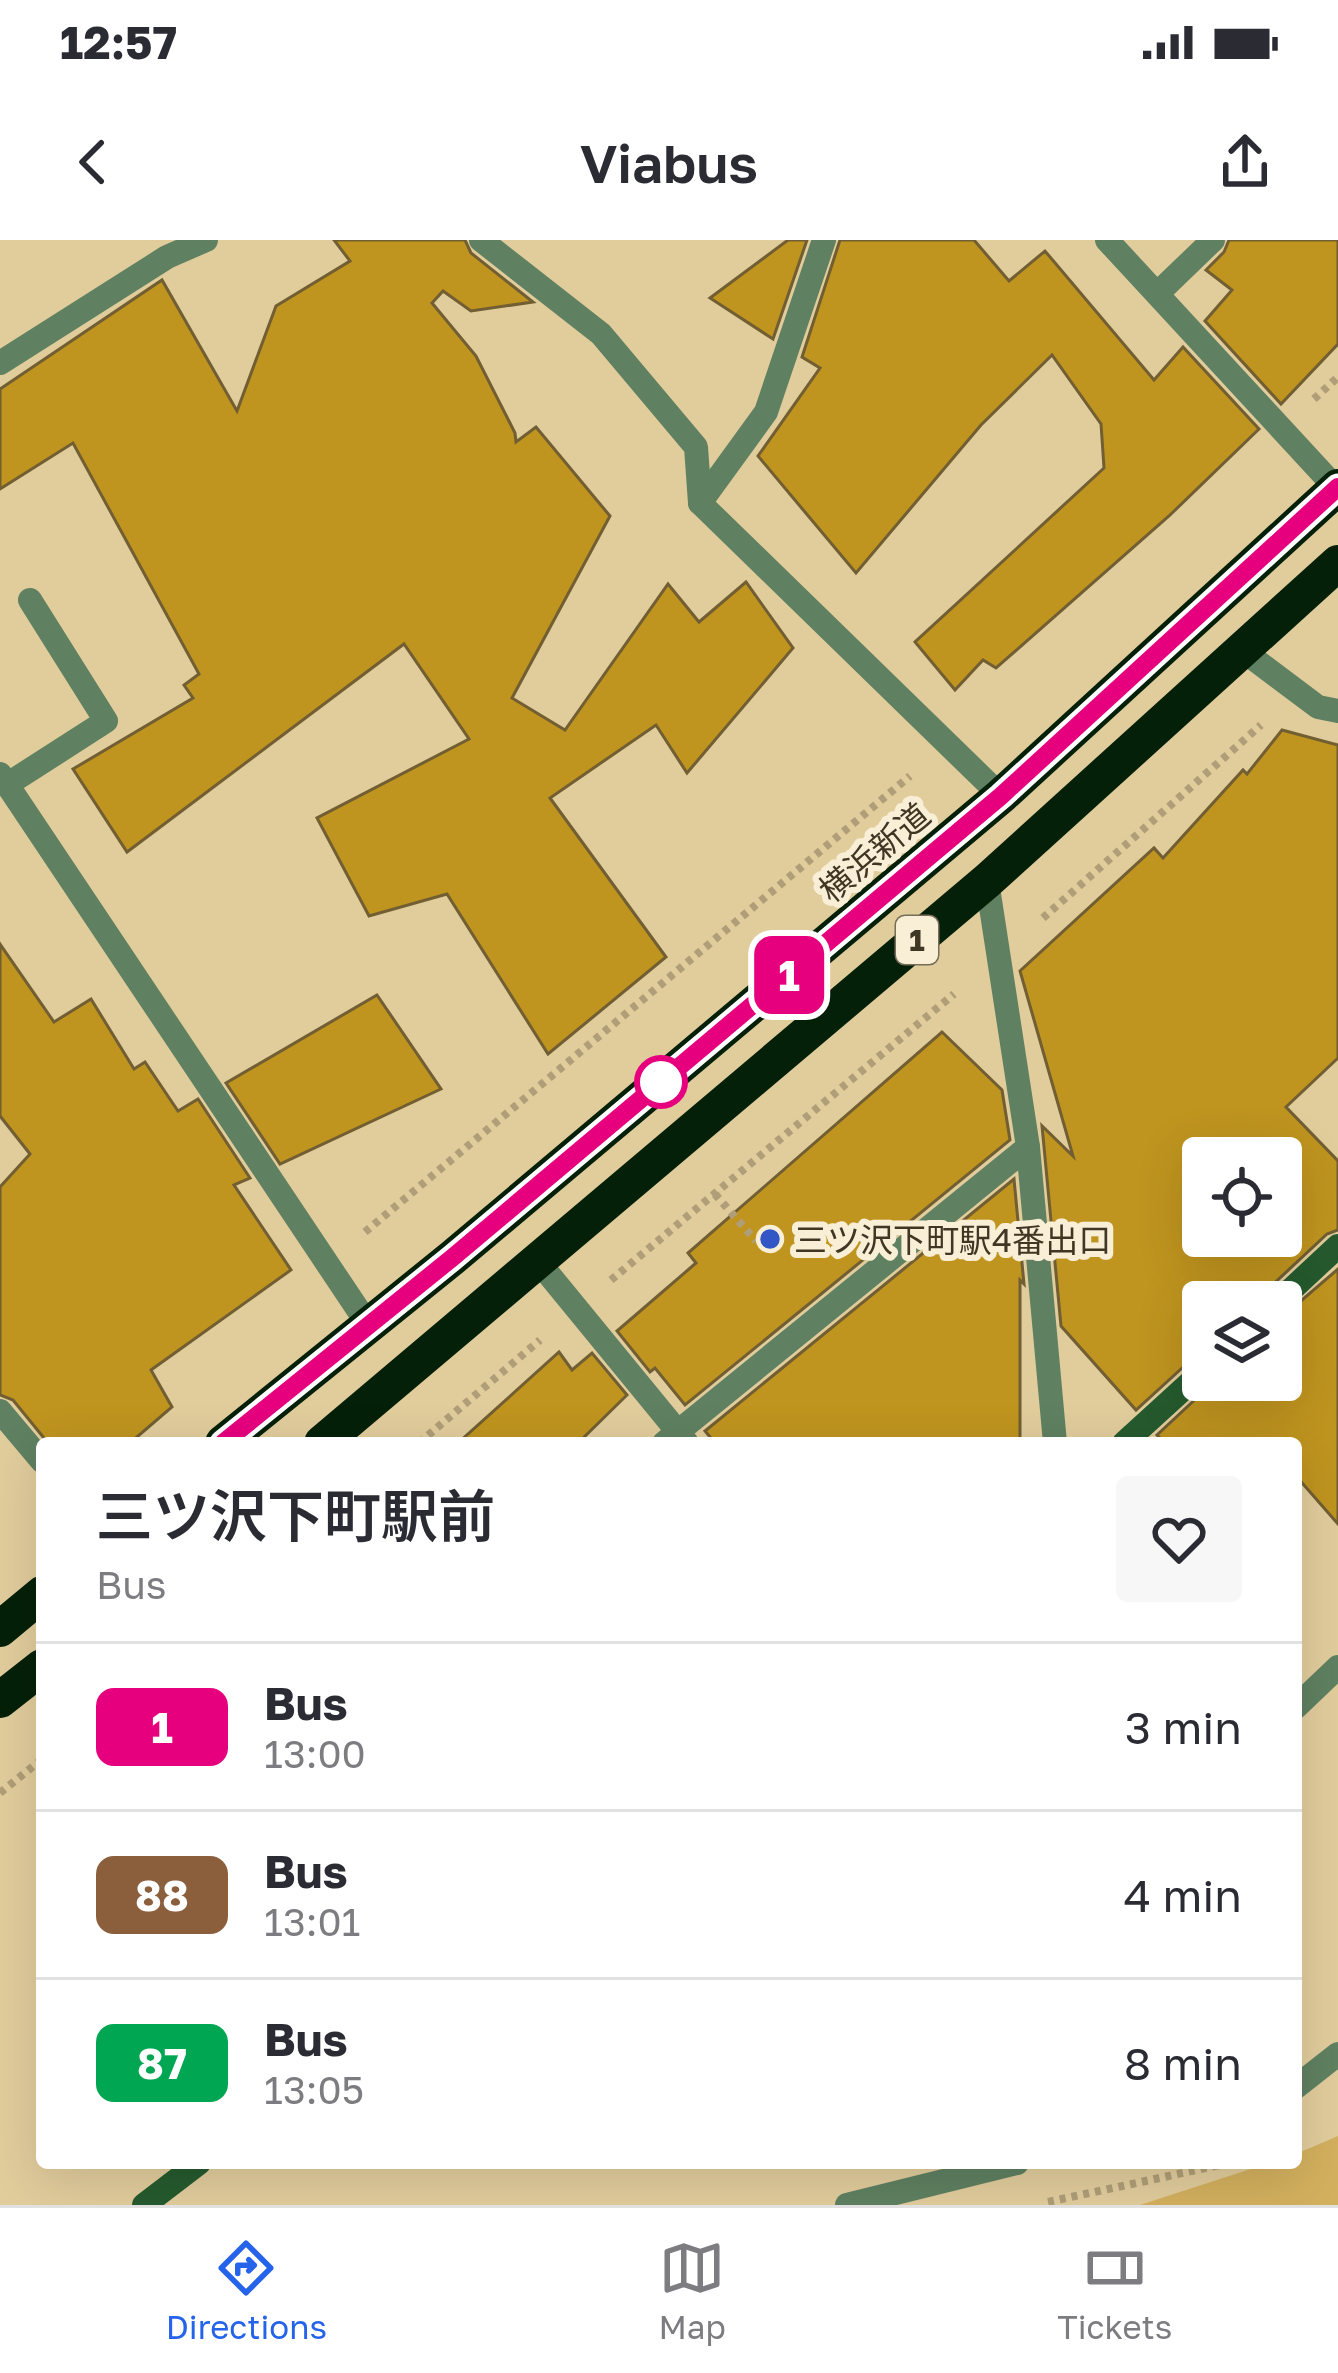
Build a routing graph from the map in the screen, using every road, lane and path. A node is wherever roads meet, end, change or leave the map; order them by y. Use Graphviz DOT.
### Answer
graph roads {
  1 [pos="206,240"];
  2 [pos="481,240"];
  3 [pos="824,240"];
  4 [pos="1107,240"];
  5 [pos="1213,240"];
  6 [pos="1158,293"];
  7 [pos="0,363"];
  8 [pos="1337,488"];
  9 [pos="700,503"];
  10 [pos="1338,563"];
  11 [pos="31,600"];
  12 [pos="1242,650"];
  13 [pos="1297,693"];
  14 [pos="1338,711"];
  15 [pos="948,745"];
  16 [pos="4,779"];
  17 [pos="1001,796"];
  18 [pos="987,880"];
  19 [pos="1000,956"];
  20 [pos="1028,1147"];
  21 [pos="715,1194"];
  22 [pos="756,1241"];
  23 [pos="1338,1246"];
  24 [pos="537,1260"];
  25 [pos="326,1263"];
  26 [pos="1300,1281"];
  27 [pos="576,1309"];
  28 [pos="367,1323"];
  29 [pos="1182,1389"];
  30 [pos="0,1411"];
  31 [pos="231,1437"];
  32 [pos="329,1437"];
  33 [pos="426,1437"];
  34 [pos="674,1437"];
  35 [pos="680,1437"];
  36 [pos="1054,1437"];
  37 [pos="1130,1437"];
  38 [pos="36,1453"];
  39 [pos="36,1599"];
  40 [pos="0,1629"];
  41 [pos="1338,1667"];
  42 [pos="36,1672"];
  43 [pos="0,1700"];
  44 [pos="1302,1701"];
  45 [pos="36,1764"];
  46 [pos="0,1793"];
  47 [pos="1338,2054"];
  48 [pos="1302,2082"];
  49 [pos="191,2169"];
  50 [pos="993,2169"];
  51 [pos="1201,2169"];
  52 [pos="143,2205"];
  53 [pos="847,2205"];
  54 [pos="1035,2205"];
  1 -- 7 [label="street"];
  2 -- 9 [label="street"];
  3 -- 9 [label="street"];
  4 -- 6 [label="street"];
  5 -- 6 [label="street"];
  6 -- 8 [label="street"];
  8 -- 17 [label="highway, 横浜新道 / 1"];
  9 -- 15 [label="street"];
  10 -- 12 [label="highway, 1"];
  11 -- 16 [label="street"];
  12 -- 13 [label="street"];
  12 -- 18 [label="highway, 1"];
  13 -- 14 [label="street"];
  13 -- 19 [label="path"];
  15 -- 17 [label="street"];
  15 -- 25 [label="path"];
  16 -- 25 [label="street"];
  17 -- 28 [label="highway, 横浜新道 / 1"];
  18 -- 19 [label="street"];
  18 -- 24 [label="highway, 1"];
  19 -- 20 [label="street"];
  19 -- 21 [label="path"];
  20 -- 35 [label="street"];
  20 -- 36 [label="street"];
  21 -- 22 [label="path"];
  21 -- 27 [label="path"];
  23 -- 26 [label="street"];
  24 -- 27 [label="street"];
  24 -- 32 [label="highway, 1"];
  25 -- 28 [label="street"];
  27 -- 33 [label="path"];
  27 -- 34 [label="street"];
  28 -- 31 [label="highway, 横浜新道 / 1"];
  29 -- 37 [label="street"];
  30 -- 38 [label="street"];
  39 -- 40 [label="highway"];
  41 -- 44 [label="street"];
  42 -- 43 [label="highway"];
  45 -- 46 [label="path"];
  47 -- 48 [label="street"];
  49 -- 52 [label="street"];
  50 -- 53 [label="street"];
  51 -- 54 [label="path"];
}
